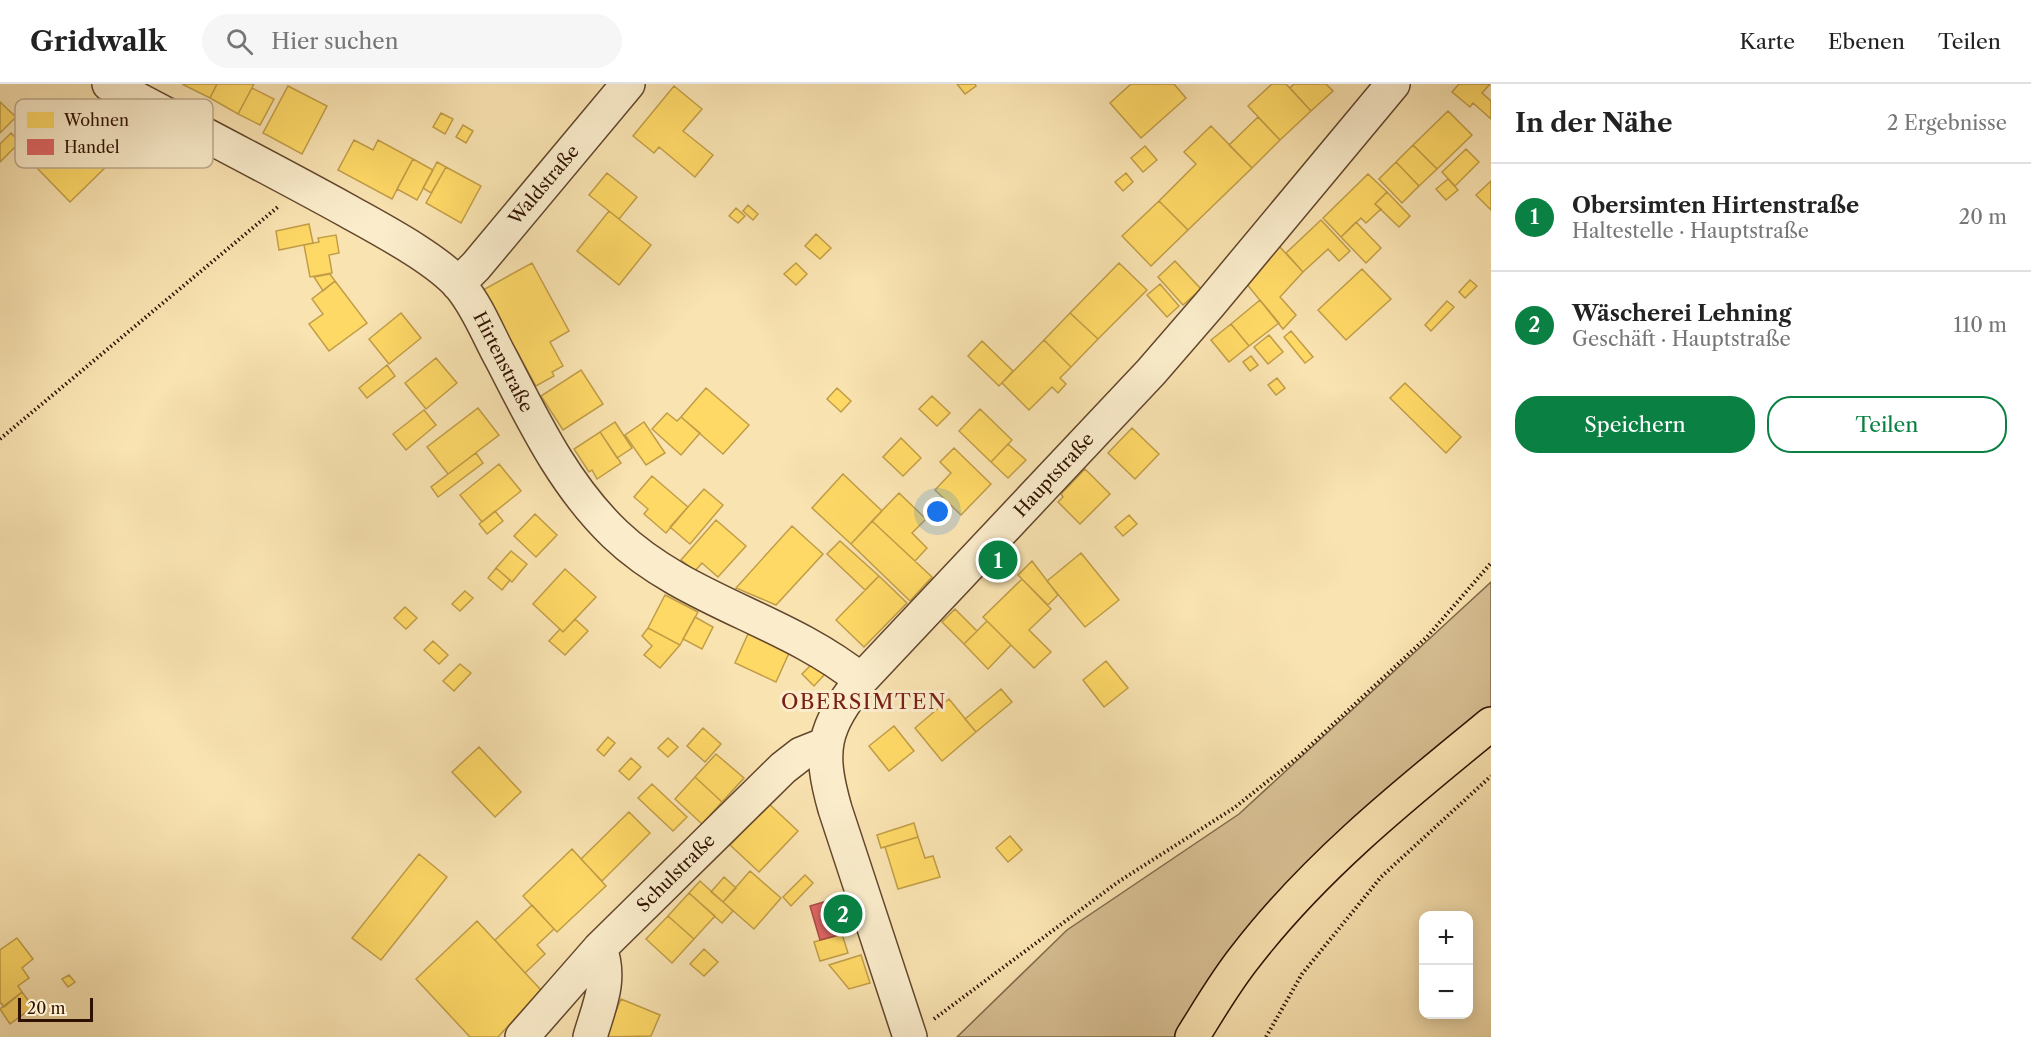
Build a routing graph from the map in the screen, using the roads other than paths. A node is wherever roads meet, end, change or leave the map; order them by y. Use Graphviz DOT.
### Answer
graph roads {
  1 [pos="110,84"];
  2 [pos="628,84"];
  3 [pos="1393,84"];
  4 [pos="138,99"];
  5 [pos="213,138"];
  6 [pos="458,284"];
  7 [pos="861,680"];
  8 [pos="1491,724"];
  9 [pos="826,744"];
  10 [pos="600,948"];
  11 [pos="918,1031"];
  12 [pos="522,1037"];
  13 [pos="590,1037"];
  14 [pos="1192,1037"];
  1 -- 4 [label="street, Hirtenstraße"];
  2 -- 6 [label="street, Waldstraße"];
  3 -- 7 [label="street, Hauptstraße"];
  5 -- 6 [label="street, Hirtenstraße"];
  6 -- 7 [label="street, Hirtenstraße"];
  7 -- 9 [label="street, Hauptstraße"];
  8 -- 14 [label="main road"];
  9 -- 10 [label="street, Schulstraße"];
  9 -- 11 [label="street, Hauptstraße"];
  10 -- 12 [label="street, Schulstraße"];
  10 -- 13 [label="street"];
}
